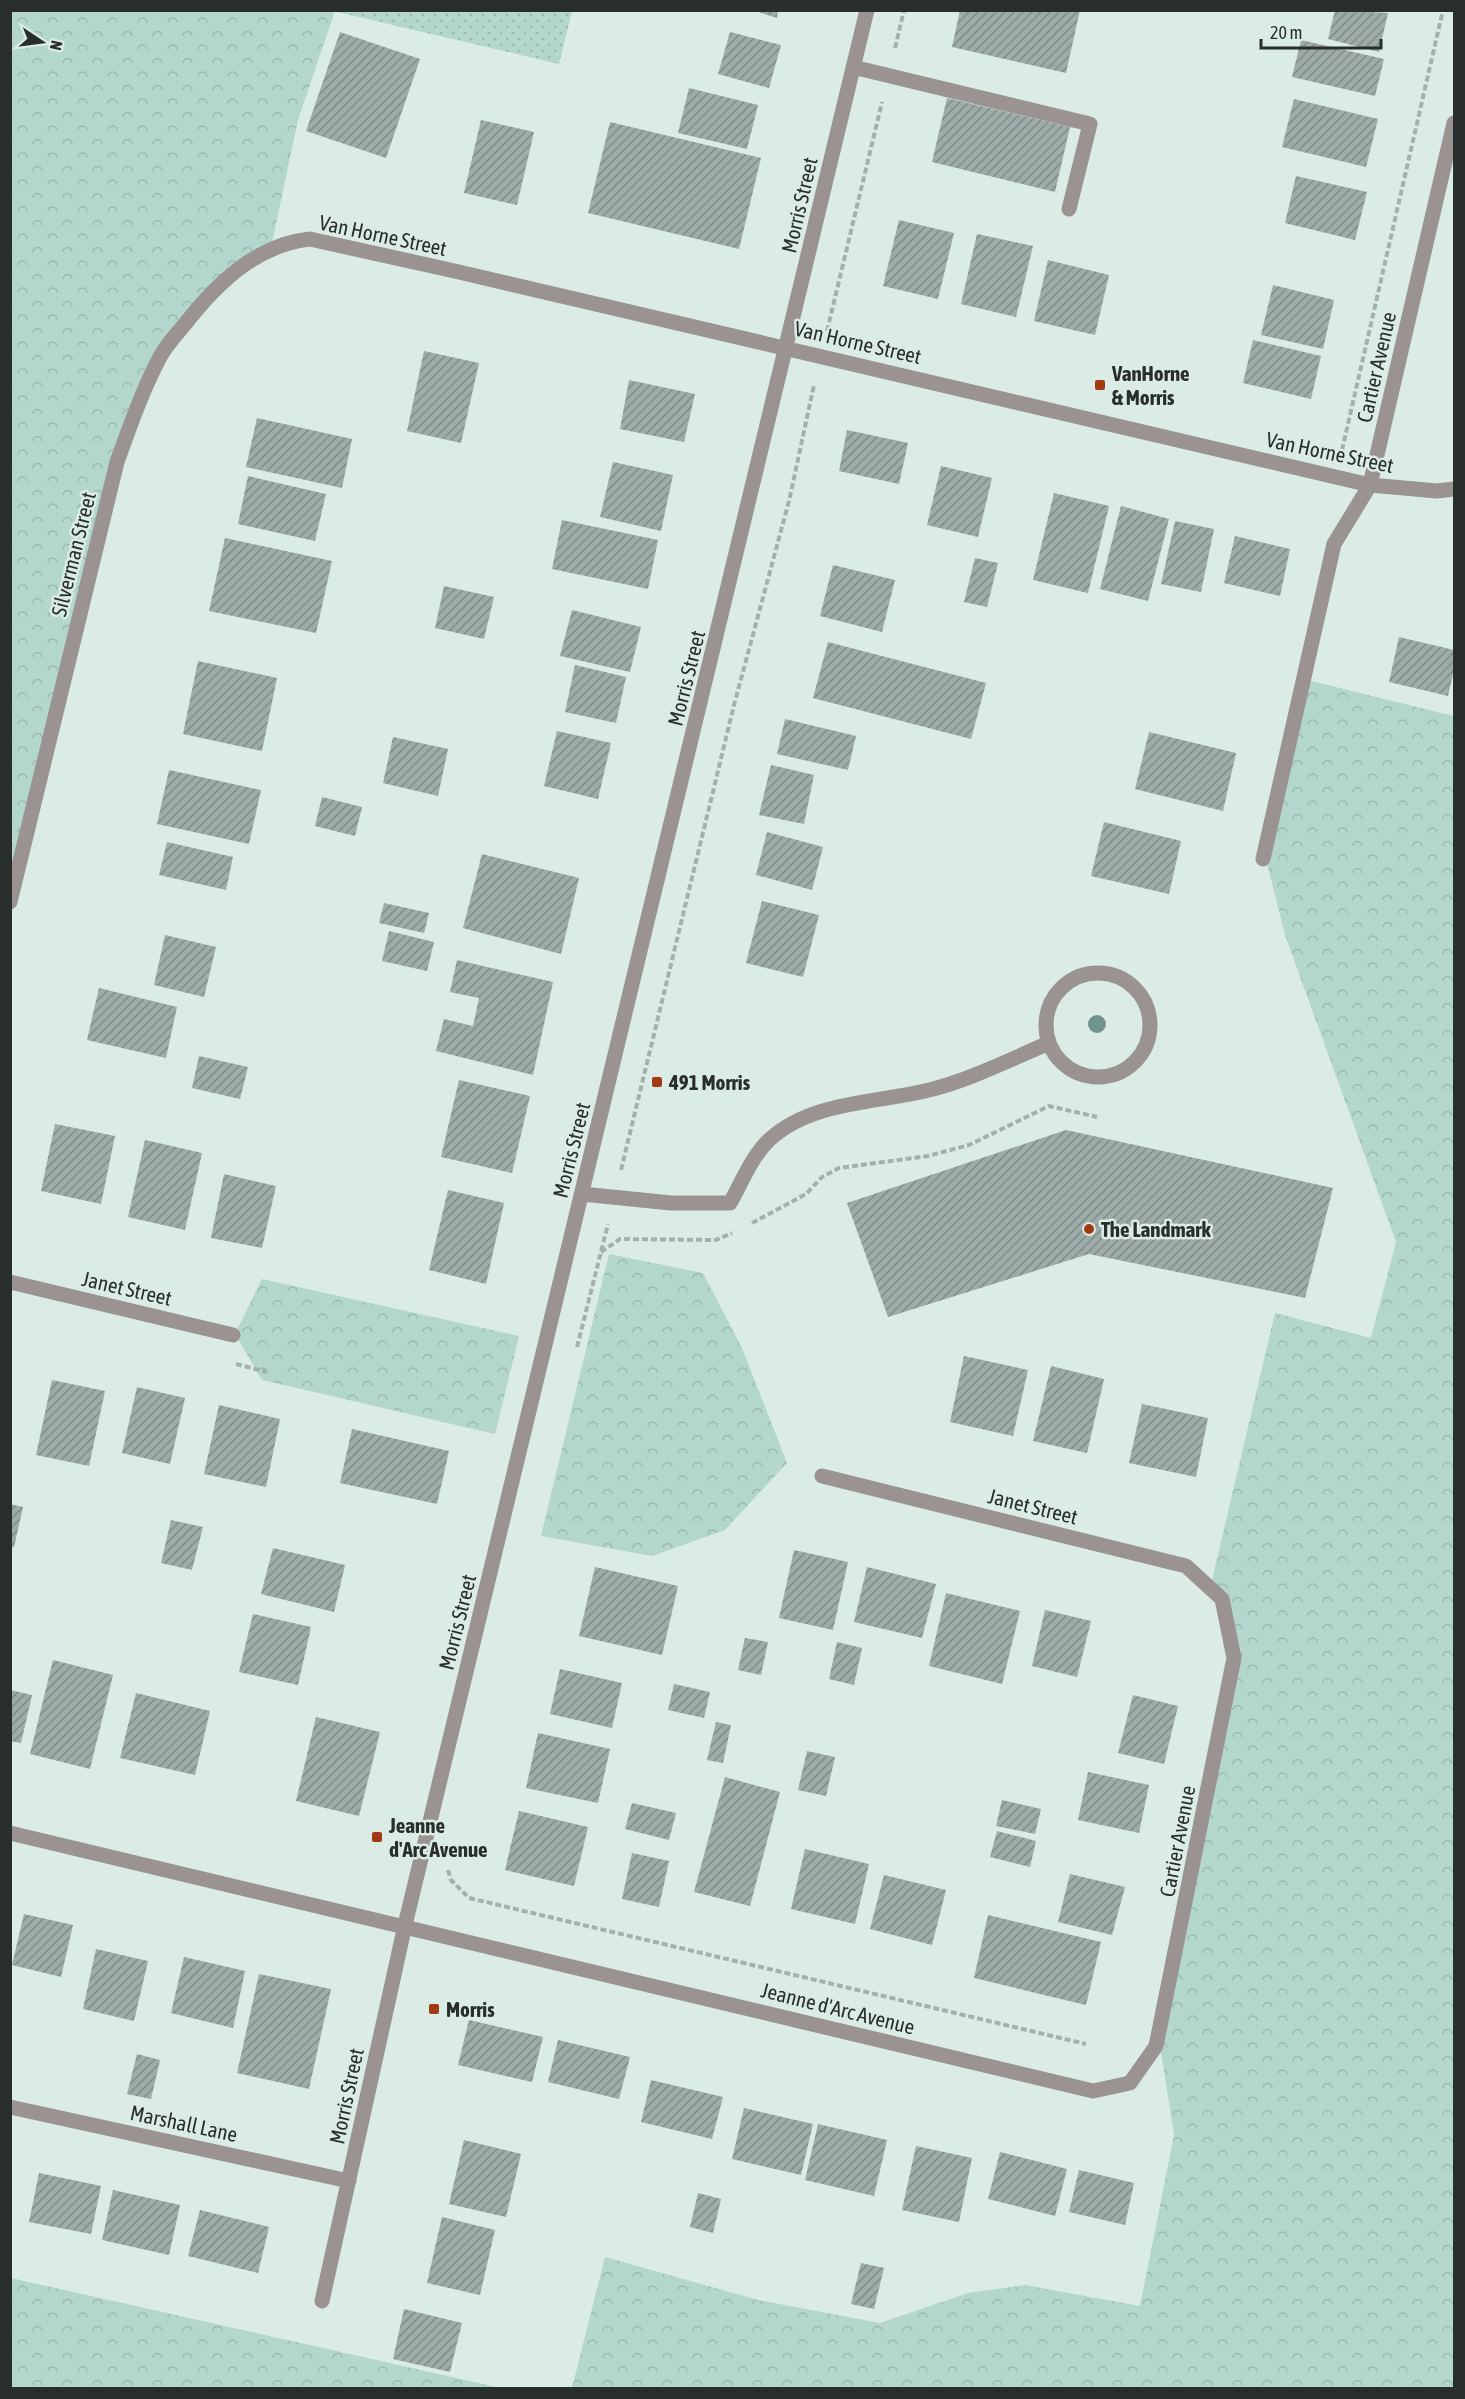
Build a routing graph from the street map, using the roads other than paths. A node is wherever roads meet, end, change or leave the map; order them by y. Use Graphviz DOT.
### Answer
graph roads {
  1 [pos="867,10"];
  2 [pos="853,67"];
  3 [pos="1455,123"];
  4 [pos="1069,209"];
  5 [pos="255,258"];
  6 [pos="787,347"];
  7 [pos="1370,485"];
  8 [pos="1455,489"];
  9 [pos="1263,859"];
  10 [pos="10,902"];
  11 [pos="1049,1043"];
  12 [pos="582,1194"];
  13 [pos="10,1282"];
  14 [pos="233,1335"];
  15 [pos="822,1476"];
  16 [pos="1222,1599"];
  17 [pos="10,1833"];
  18 [pos="405,1925"];
  19 [pos="1130,2083"];
  20 [pos="10,2107"];
  21 [pos="349,2181"];
  22 [pos="322,2301"];
  1 -- 2 [label="street, Morris Street"];
  2 -- 4 [label="street"];
  2 -- 6 [label="street, Morris Street"];
  3 -- 7 [label="street, Cartier Avenue"];
  5 -- 6 [label="street, Van Horne Street"];
  5 -- 10 [label="street, Silverman Street"];
  6 -- 7 [label="street, Van Horne Street"];
  6 -- 12 [label="street, Morris Street"];
  7 -- 8 [label="street, Van Horne Street"];
  7 -- 9 [label="street, Cartier Avenue"];
  11 -- 11 [label="street"];
  11 -- 12 [label="street"];
  12 -- 18 [label="street, Morris Street"];
  13 -- 14 [label="street, Janet Street"];
  15 -- 16 [label="street, Janet Street"];
  16 -- 19 [label="street, Cartier Avenue"];
  17 -- 18 [label="street, Jeanne d'Arc Avenue"];
  18 -- 19 [label="street, Jeanne d'Arc Avenue"];
  18 -- 21 [label="street, Morris Street"];
  20 -- 21 [label="street, Marshall Lane"];
  21 -- 22 [label="street, Morris Street"];
}
